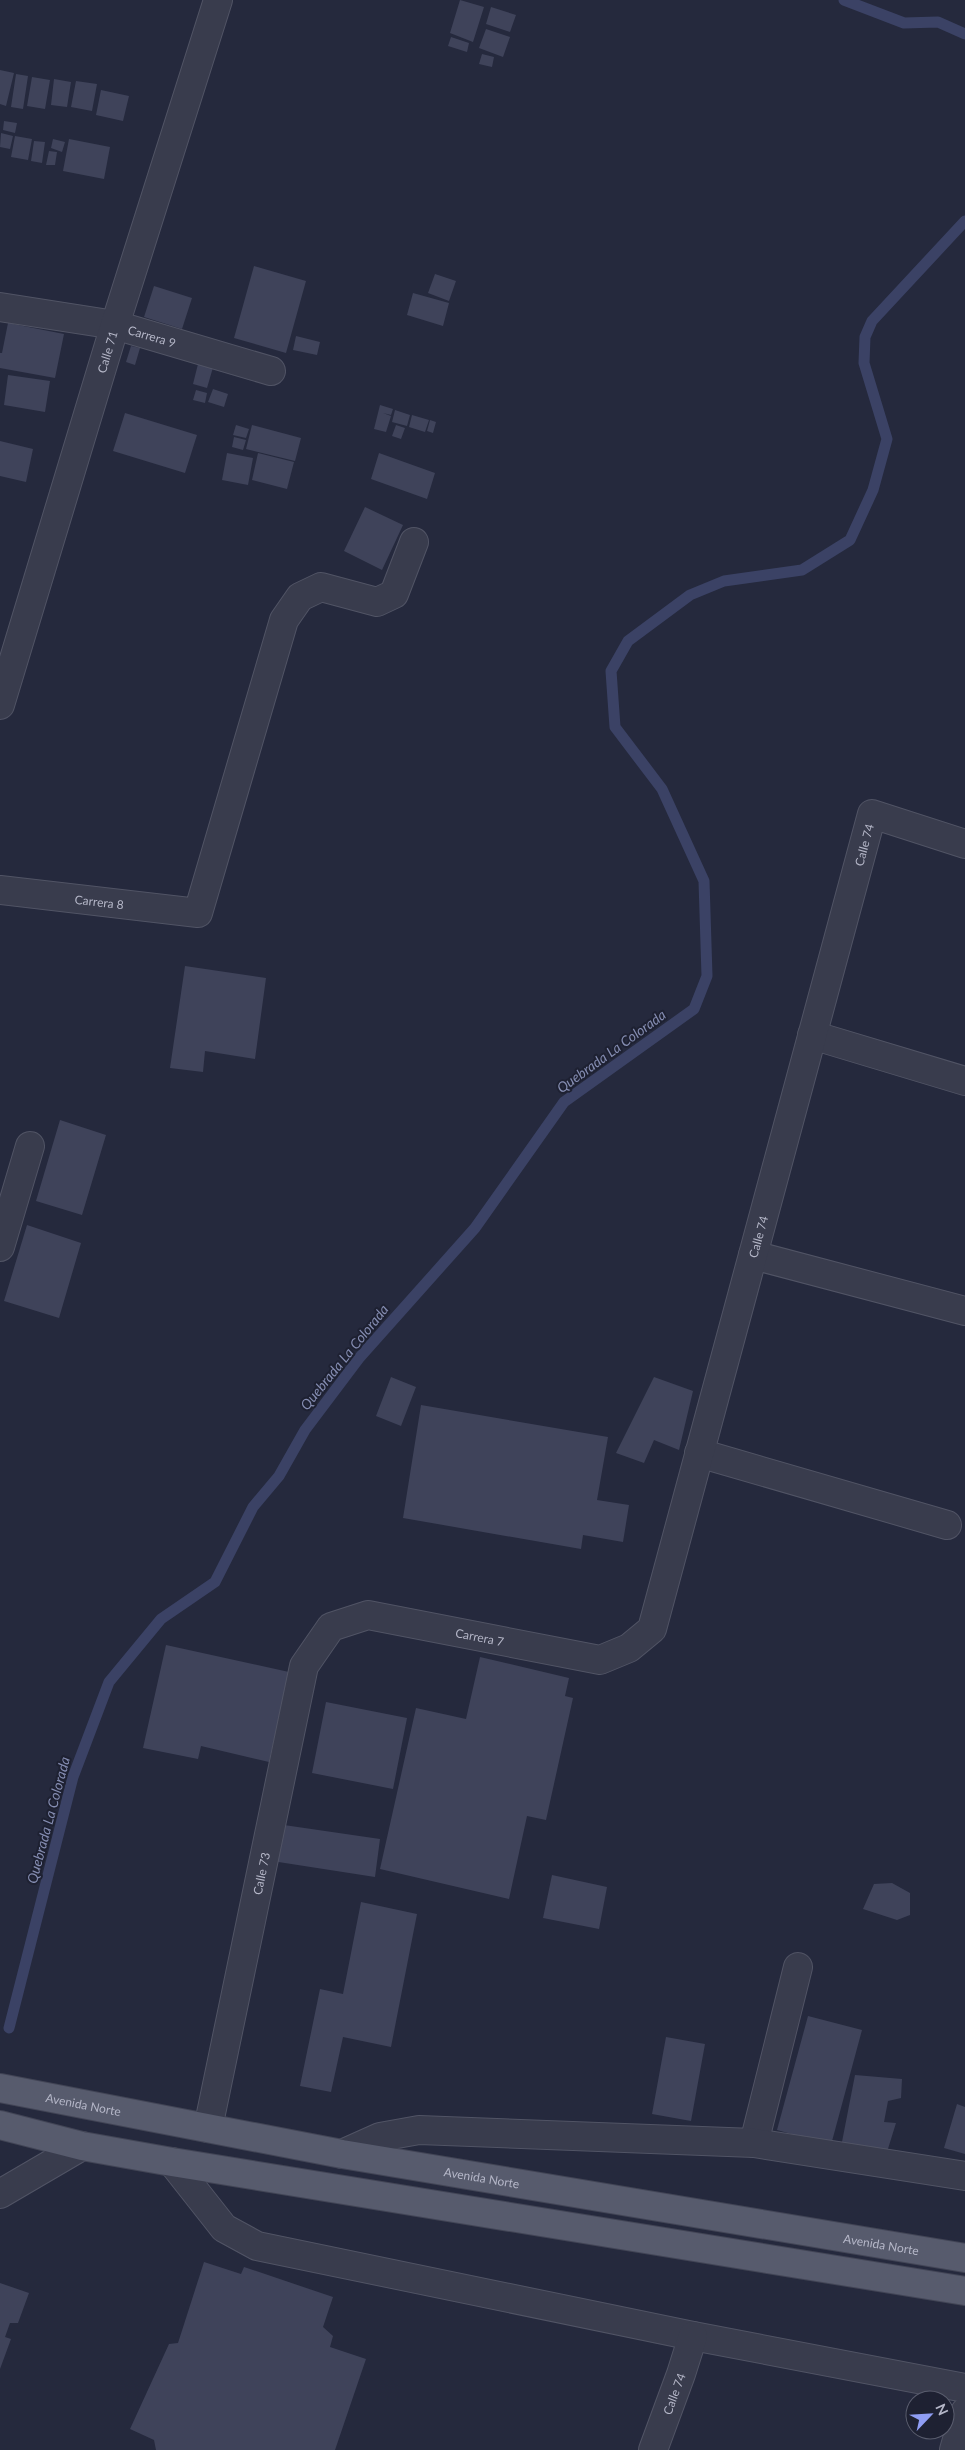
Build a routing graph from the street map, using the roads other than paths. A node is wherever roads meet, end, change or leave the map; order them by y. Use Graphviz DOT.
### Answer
graph roads {
  1 [pos="218,0"];
  2 [pos="0,307"];
  3 [pos="115,325"];
  4 [pos="271,371"];
  5 [pos="414,542"];
  6 [pos="0,705"];
  7 [pos="965,844"];
  8 [pos="0,890"];
  9 [pos="812,1035"];
  10 [pos="965,1081"];
  11 [pos="30,1146"];
  12 [pos="0,1247"];
  13 [pos="752,1255"];
  14 [pos="965,1311"];
  15 [pos="699,1453"];
  16 [pos="947,1525"];
  17 [pos="331,1627"];
  18 [pos="629,1648"];
  19 [pos="798,1967"];
  20 [pos="0,2088"];
  21 [pos="0,2125"];
  22 [pos="208,2128"];
  23 [pos="754,2143"];
  24 [pos="82,2146"];
  25 [pos="342,2154"];
  26 [pos="172,2162"];
  27 [pos="965,2176"];
  28 [pos="0,2194"];
  29 [pos="965,2258"];
  30 [pos="965,2291"];
  31 [pos="693,2336"];
  32 [pos="965,2388"];
  33 [pos="965,2412"];
  34 [pos="653,2450"];
  35 [pos="954,2450"];
  1 -- 3 [label="street, Calle 71"];
  2 -- 3 [label="street, Carrera 9"];
  3 -- 4 [label="street, Carrera 9"];
  3 -- 6 [label="street, Calle 71"];
  5 -- 8 [label="street, Carrera 8"];
  7 -- 9 [label="street, Calle 74"];
  9 -- 10 [label="street"];
  9 -- 13 [label="street, Calle 74"];
  11 -- 12 [label="street"];
  13 -- 14 [label="street"];
  13 -- 15 [label="street, Calle 74"];
  15 -- 16 [label="street"];
  15 -- 18 [label="street, Calle 74"];
  17 -- 18 [label="street, Carrera 7"];
  17 -- 22 [label="street, Calle 73"];
  19 -- 23 [label="street"];
  20 -- 22 [label="main road, Avenida Norte"];
  21 -- 24 [label="main road"];
  22 -- 25 [label="main road, Avenida Norte"];
  23 -- 25 [label="street"];
  23 -- 27 [label="street"];
  24 -- 26 [label="main road"];
  24 -- 28 [label="street"];
  25 -- 29 [label="main road, Avenida Norte"];
  26 -- 30 [label="main road"];
  26 -- 31 [label="street"];
  31 -- 32 [label="street"];
  31 -- 34 [label="street, Calle 74"];
  33 -- 35 [label="street"];
}
